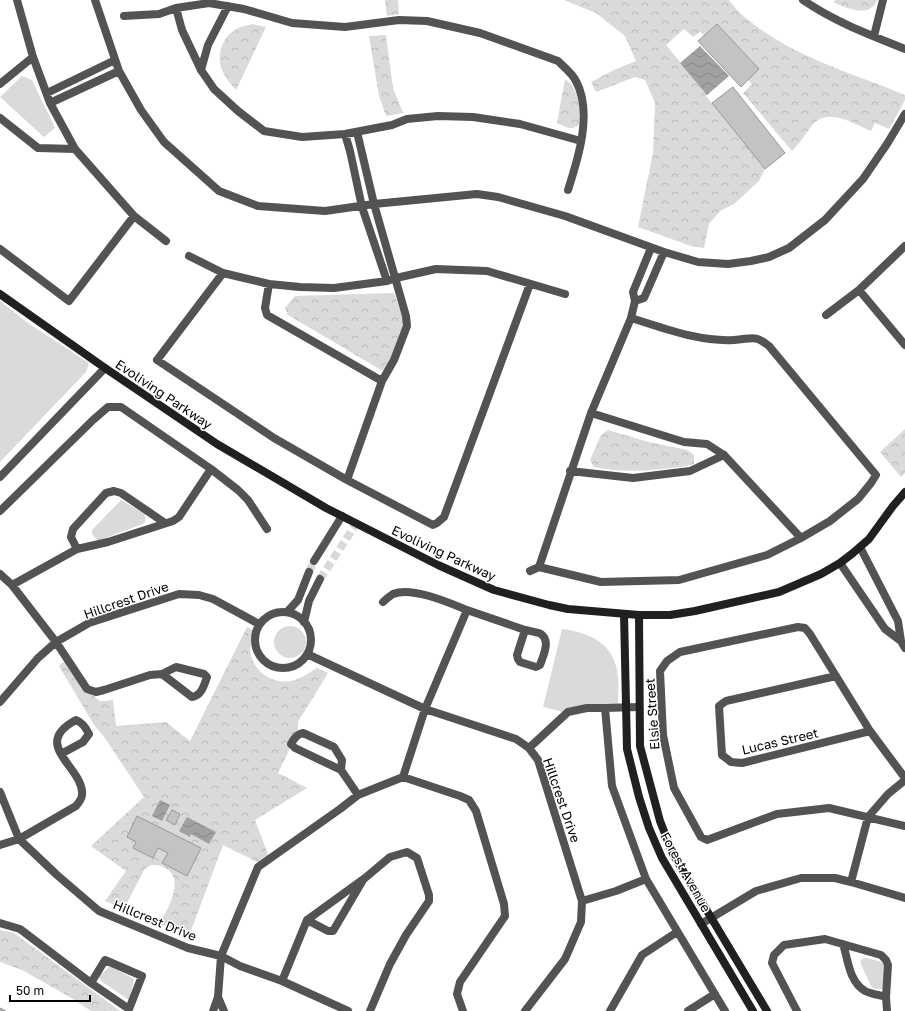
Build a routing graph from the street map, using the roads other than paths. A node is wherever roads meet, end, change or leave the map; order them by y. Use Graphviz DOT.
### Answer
graph roads {
  1 [pos="17,0"];
  2 [pos="95,0"];
  3 [pos="803,0"];
  4 [pos="883,0"];
  5 [pos="228,6"];
  6 [pos="176,8"];
  7 [pos="124,16"];
  8 [pos="874,36"];
  9 [pos="905,50"];
  10 [pos="34,57"];
  11 [pos="115,60"];
  12 [pos="201,70"];
  13 [pos="120,71"];
  14 [pos="0,84"];
  15 [pos="47,93"];
  16 [pos="50,103"];
  17 [pos="905,114"];
  18 [pos="0,118"];
  19 [pos="357,132"];
  20 [pos="345,134"];
  21 [pos="581,142"];
  22 [pos="75,149"];
  23 [pos="568,190"];
  24 [pos="374,204"];
  25 [pos="362,207"];
  26 [pos="134,216"];
  27 [pos="166,241"];
  28 [pos="905,246"];
  29 [pos="650,248"];
  30 [pos="0,249"];
  31 [pos="664,252"];
  32 [pos="189,256"];
  33 [pos="223,273"];
  34 [pos="396,278"];
  35 [pos="387,281"];
  36 [pos="270,284"];
  37 [pos="530,284"];
  38 [pos="859,290"];
  39 [pos="0,294"];
  40 [pos="565,294"];
  41 [pos="635,301"];
  42 [pos="826,316"];
  43 [pos="631,318"];
  44 [pos="905,345"];
  45 [pos="105,368"];
  46 [pos="382,380"];
  47 [pos="591,413"];
  48 [pos="724,455"];
  49 [pos="211,469"];
  50 [pos="570,471"];
  51 [pos="0,478"];
  52 [pos="347,480"];
  53 [pos="905,492"];
  54 [pos="0,511"];
  55 [pos="342,516"];
  56 [pos="165,523"];
  57 [pos="267,529"];
  58 [pos="801,538"];
  59 [pos="860,547"];
  60 [pos="77,549"];
  61 [pos="314,561"];
  62 [pos="840,563"];
  63 [pos="539,567"];
  64 [pos="530,571"];
  65 [pos="309,572"];
  66 [pos="0,574"];
  67 [pos="320,579"];
  68 [pos="12,585"];
  69 [pos="383,602"];
  70 [pos="468,610"];
  71 [pos="287,612"];
  72 [pos="624,614"];
  73 [pos="638,615"];
  74 [pos="304,622"];
  75 [pos="259,624"];
  76 [pos="525,630"];
  77 [pos="56,642"];
  78 [pos="903,644"];
  79 [pos="307,654"];
  80 [pos="162,674"];
  81 [pos="836,676"];
  82 [pos="0,702"];
  83 [pos="626,707"];
  84 [pos="639,707"];
  85 [pos="605,708"];
  86 [pos="425,709"];
  87 [pos="870,731"];
  88 [pos="530,748"];
  89 [pos="61,754"];
  90 [pos="341,770"];
  91 [pos="403,778"];
  92 [pos="905,779"];
  93 [pos="0,792"];
  94 [pos="358,795"];
  95 [pos="868,817"];
  96 [pos="905,826"];
  97 [pos="19,839"];
  98 [pos="0,845"];
  99 [pos="365,878"];
  100 [pos="646,879"];
  101 [pos="851,882"];
  102 [pos="905,898"];
  103 [pos="582,901"];
  104 [pos="711,918"];
  105 [pos="308,920"];
  106 [pos="0,923"];
  107 [pos="701,924"];
  108 [pos="677,932"];
  109 [pos="843,944"];
  110 [pos="221,956"];
  111 [pos="282,981"];
  112 [pos="91,983"];
  113 [pos="715,994"];
  114 [pos="218,996"];
  115 [pos="886,997"];
  116 [pos="213,1011"];
  117 [pos="224,1011"];
  118 [pos="348,1011"];
  119 [pos="370,1011"];
  120 [pos="463,1011"];
  121 [pos="525,1011"];
  122 [pos="610,1011"];
  123 [pos="688,1011"];
  124 [pos="725,1011"];
  125 [pos="753,1011"];
  126 [pos="767,1011"];
  127 [pos="796,1011"];
  128 [pos="887,1011"];
  1 -- 10 [label="street"];
  2 -- 11 [label="street"];
  3 -- 8 [label="street"];
  4 -- 8 [label="street"];
  5 -- 6 [label="street"];
  5 -- 12 [label="street"];
  5 -- 21 [label="street"];
  6 -- 7 [label="street"];
  6 -- 12 [label="street"];
  8 -- 9 [label="street"];
  10 -- 14 [label="street"];
  10 -- 15 [label="street"];
  11 -- 13 [label="street"];
  11 -- 15 [label="street"];
  12 -- 20 [label="street"];
  13 -- 16 [label="street"];
  13 -- 25 [label="street"];
  15 -- 16 [label="street"];
  16 -- 22 [label="street"];
  17 -- 31 [label="street"];
  18 -- 22 [label="street"];
  19 -- 20 [label="street"];
  19 -- 21 [label="street"];
  19 -- 24 [label="street"];
  20 -- 25 [label="street"];
  21 -- 23 [label="street"];
  22 -- 26 [label="street"];
  24 -- 25 [label="street"];
  24 -- 29 [label="street"];
  24 -- 34 [label="street"];
  25 -- 35 [label="street"];
  26 -- 27 [label="street"];
  26 -- 30 [label="street"];
  28 -- 38 [label="street"];
  29 -- 31 [label="street"];
  29 -- 41 [label="street"];
  31 -- 41 [label="street"];
  32 -- 33 [label="street"];
  33 -- 36 [label="street"];
  33 -- 52 [label="street"];
  34 -- 35 [label="street"];
  34 -- 37 [label="street"];
  34 -- 46 [label="street"];
  35 -- 36 [label="street"];
  36 -- 46 [label="street"];
  37 -- 40 [label="street"];
  37 -- 52 [label="street"];
  38 -- 42 [label="street"];
  38 -- 44 [label="street"];
  39 -- 45 [label="street, Evoliving Parkway"];
  41 -- 43 [label="street"];
  43 -- 47 [label="street"];
  43 -- 58 [label="street"];
  45 -- 51 [label="street"];
  45 -- 55 [label="street, Evoliving Parkway"];
  46 -- 52 [label="street"];
  47 -- 48 [label="street"];
  47 -- 50 [label="street"];
  48 -- 50 [label="street"];
  48 -- 58 [label="street"];
  49 -- 54 [label="street"];
  49 -- 56 [label="street"];
  49 -- 57 [label="street"];
  50 -- 63 [label="street"];
  53 -- 59 [label="street, Evoliving Parkway"];
  55 -- 61 [label="street"];
  55 -- 72 [label="street, Evoliving Parkway"];
  56 -- 60 [label="street"];
  56 -- 60 [label="street"];
  58 -- 63 [label="street"];
  59 -- 62 [label="street, Evoliving Parkway"];
  59 -- 78 [label="street"];
  60 -- 68 [label="street"];
  62 -- 73 [label="street, Evoliving Parkway"];
  62 -- 78 [label="street"];
  63 -- 64 [label="street"];
  65 -- 71 [label="street"];
  66 -- 68 [label="street"];
  67 -- 74 [label="street"];
  68 -- 77 [label="street"];
  69 -- 70 [label="street"];
  70 -- 76 [label="street"];
  70 -- 86 [label="street"];
  71 -- 74 [label="street"];
  71 -- 75 [label="street"];
  72 -- 73 [label="street, Evoliving Parkway"];
  72 -- 83 [label="street, Forest Avenue"];
  73 -- 84 [label="street, Forest Avenue"];
  74 -- 79 [label="street"];
  75 -- 77 [label="street, Hillcrest Drive"];
  75 -- 79 [label="street"];
  76 -- 76 [label="street"];
  77 -- 80 [label="street"];
  77 -- 82 [label="street, Hillcrest Drive"];
  79 -- 86 [label="street, Hillcrest Drive"];
  80 -- 80 [label="street"];
  81 -- 87 [label="street, Elsie Street"];
  81 -- 87 [label="street, Lucas Street"];
  81 -- 95 [label="street, Elsie Street"];
  83 -- 84 [label="street"];
  83 -- 85 [label="street"];
  83 -- 107 [label="street, Forest Avenue"];
  84 -- 104 [label="street, Forest Avenue"];
  85 -- 88 [label="street"];
  85 -- 100 [label="street"];
  86 -- 88 [label="street, Hillcrest Drive"];
  86 -- 91 [label="street"];
  87 -- 92 [label="street, Elsie Street"];
  88 -- 103 [label="street, Hillcrest Drive"];
  89 -- 97 [label="street"];
  90 -- 90 [label="street"];
  90 -- 94 [label="street"];
  91 -- 94 [label="street"];
  91 -- 120 [label="street"];
  92 -- 95 [label="street"];
  93 -- 97 [label="street, Hillcrest Drive"];
  94 -- 110 [label="street"];
  95 -- 96 [label="street, Elsie Street"];
  95 -- 101 [label="street"];
  97 -- 98 [label="street"];
  97 -- 110 [label="street, Hillcrest Drive"];
  99 -- 105 [label="street"];
  99 -- 105 [label="street"];
  99 -- 119 [label="street"];
  100 -- 103 [label="street"];
  100 -- 108 [label="street"];
  101 -- 102 [label="street"];
  101 -- 104 [label="street"];
  103 -- 121 [label="street, Hillcrest Drive"];
  104 -- 107 [label="street"];
  104 -- 126 [label="street, Forest Avenue"];
  105 -- 111 [label="street"];
  106 -- 112 [label="street"];
  107 -- 125 [label="street, Forest Avenue"];
  108 -- 113 [label="street"];
  108 -- 122 [label="street"];
  109 -- 115 [label="street"];
  109 -- 115 [label="street"];
  109 -- 127 [label="street"];
  110 -- 111 [label="street, Hillcrest Drive"];
  110 -- 114 [label="street"];
  111 -- 118 [label="street, Hillcrest Drive"];
  112 -- 112 [label="street"];
  113 -- 123 [label="street"];
  113 -- 124 [label="street"];
  114 -- 116 [label="street"];
  114 -- 117 [label="street"];
  115 -- 128 [label="street"];
}
